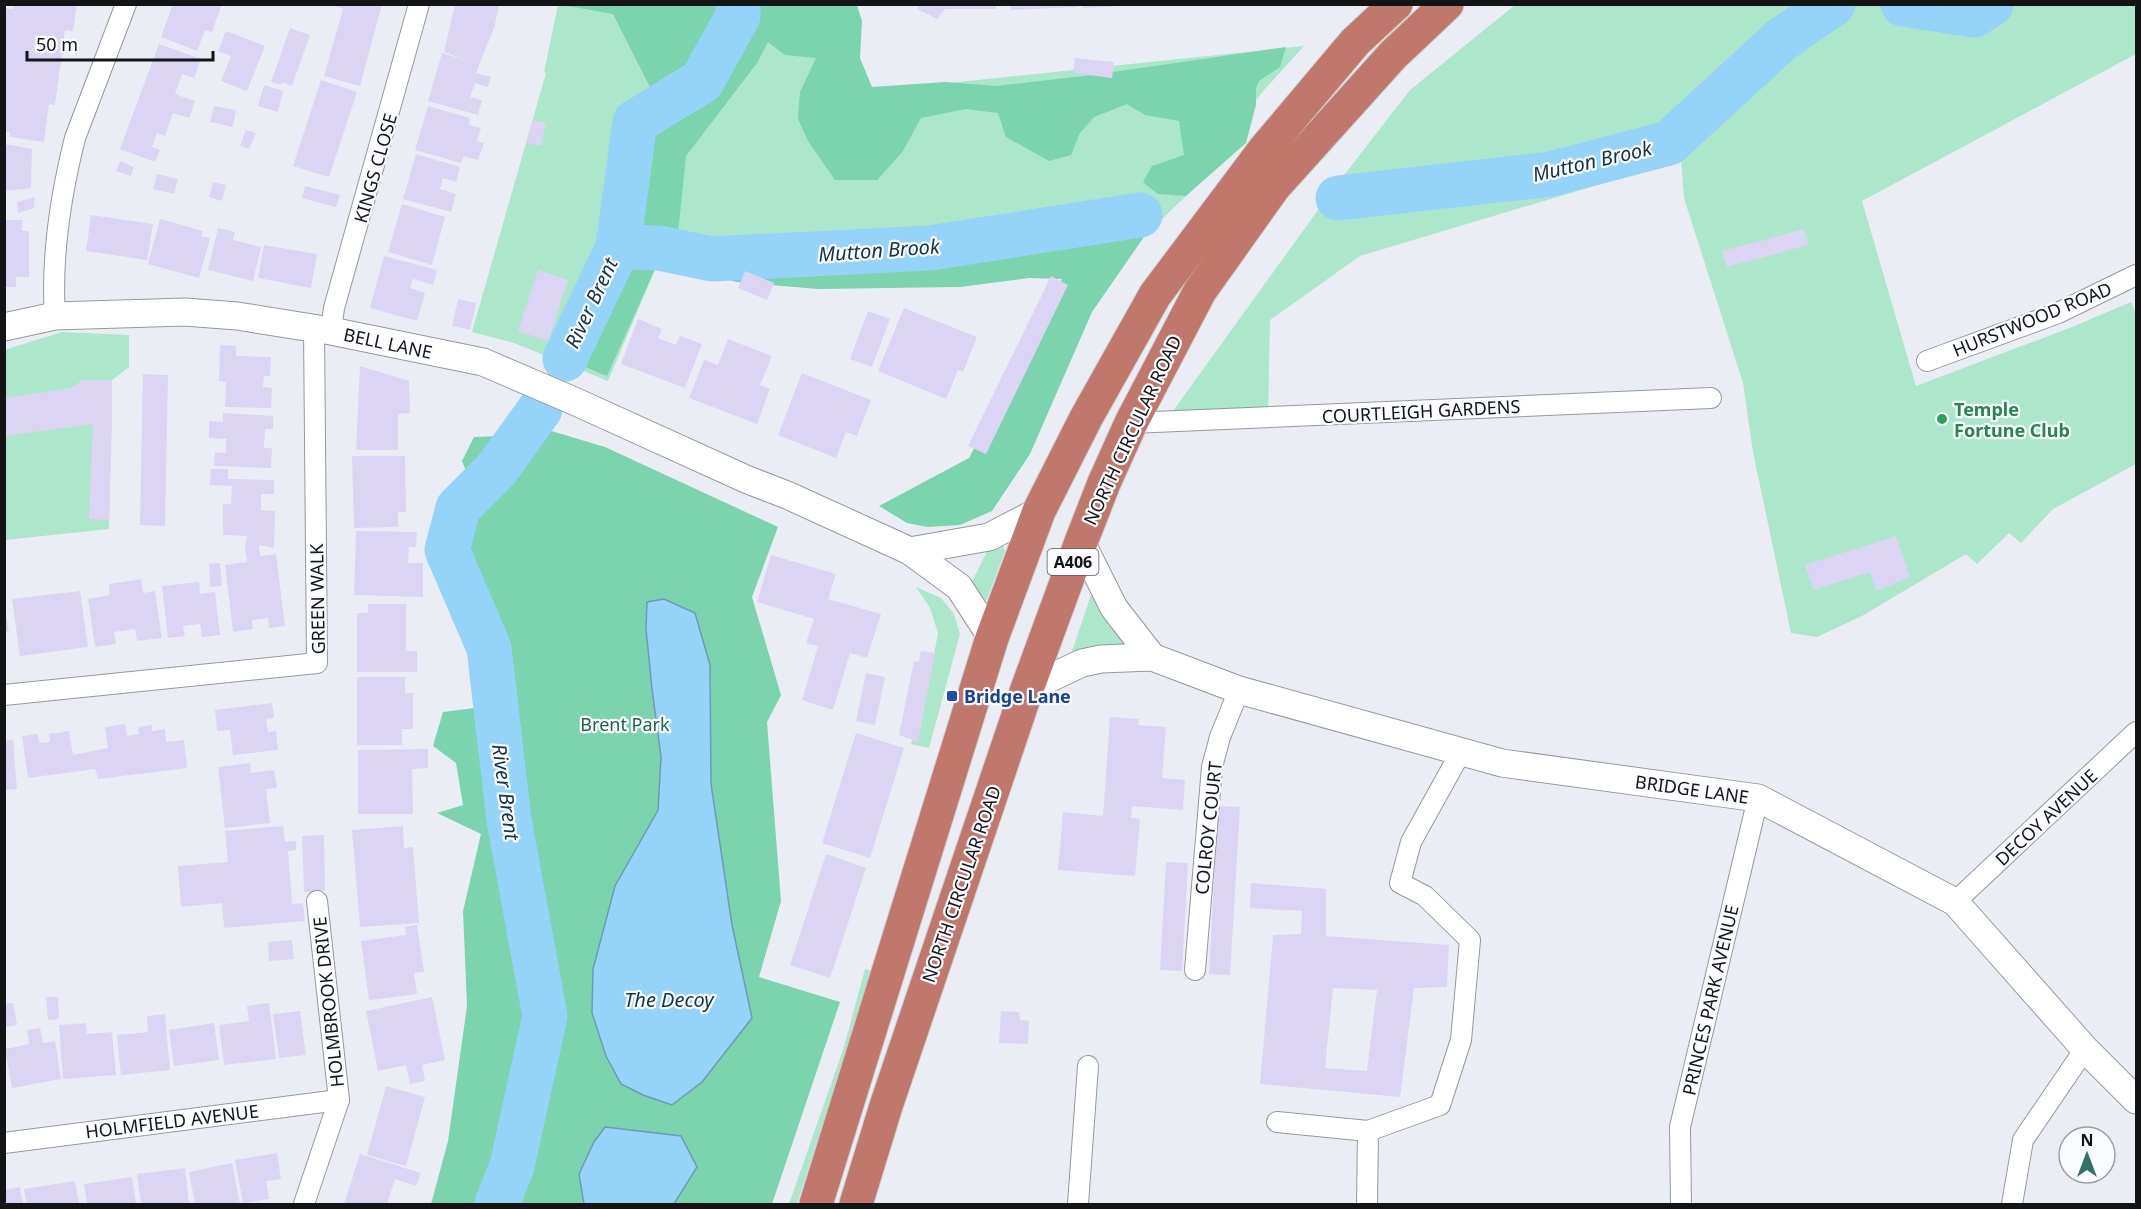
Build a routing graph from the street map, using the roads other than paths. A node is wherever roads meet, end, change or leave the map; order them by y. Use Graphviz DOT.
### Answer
graph roads {
  1 [pos="126,4"];
  2 [pos="419,4"];
  3 [pos="1396,4"];
  4 [pos="1447,4"];
  5 [pos="2136,275"];
  6 [pos="55,316"];
  7 [pos="4,327"];
  8 [pos="322,329"];
  9 [pos="1927,361"];
  10 [pos="1711,398"];
  11 [pos="1131,423"];
  12 [pos="1039,511"];
  13 [pos="1081,542"];
  14 [pos="910,551"];
  15 [pos="992,638"];
  16 [pos="1152,657"];
  17 [pos="1027,688"];
  18 [pos="1239,690"];
  19 [pos="4,695"];
  20 [pos="2136,732"];
  21 [pos="1462,750"];
  22 [pos="1758,798"];
  23 [pos="317,901"];
  24 [pos="1955,902"];
  25 [pos="1195,970"];
  26 [pos="2085,1048"];
  27 [pos="1088,1066"];
  28 [pos="339,1100"];
  29 [pos="2136,1100"];
  30 [pos="1277,1122"];
  31 [pos="1368,1131"];
  32 [pos="4,1143"];
  33 [pos="304,1204"];
  34 [pos="816,1204"];
  35 [pos="856,1204"];
  36 [pos="1078,1204"];
  37 [pos="1367,1204"];
  38 [pos="1681,1204"];
  39 [pos="2012,1204"];
  1 -- 6 [label="street"];
  2 -- 8 [label="street, KINGS CLOSE"];
  3 -- 12 [label="highway, A406"];
  4 -- 11 [label="highway, NORTH CIRCULAR ROAD / A406"];
  5 -- 9 [label="street, HURSTWOOD ROAD"];
  6 -- 7 [label="street, BELL LANE"];
  6 -- 8 [label="street, BELL LANE"];
  8 -- 14 [label="street, BELL LANE"];
  8 -- 19 [label="street, GREEN WALK"];
  10 -- 11 [label="street, COURTLEIGH GARDENS"];
  11 -- 13 [label="highway, NORTH CIRCULAR ROAD / A406"];
  12 -- 14 [label="street"];
  12 -- 15 [label="highway, A406"];
  13 -- 16 [label="street"];
  13 -- 17 [label="highway, NORTH CIRCULAR ROAD / A406"];
  14 -- 15 [label="street"];
  15 -- 34 [label="highway, A406"];
  16 -- 17 [label="street, BRIDGE LANE"];
  16 -- 18 [label="street, BRIDGE LANE"];
  17 -- 35 [label="highway, NORTH CIRCULAR ROAD / A406"];
  18 -- 21 [label="street, BRIDGE LANE"];
  18 -- 25 [label="street, COLROY COURT"];
  20 -- 24 [label="street, DECOY AVENUE"];
  21 -- 22 [label="street, BRIDGE LANE"];
  21 -- 31 [label="street"];
  22 -- 24 [label="street, BRIDGE LANE"];
  22 -- 38 [label="street, PRINCES PARK AVENUE"];
  23 -- 28 [label="street, HOLMBROOK DRIVE"];
  24 -- 26 [label="street, BRIDGE LANE"];
  26 -- 29 [label="street, BRIDGE LANE"];
  26 -- 39 [label="street"];
  27 -- 36 [label="street"];
  28 -- 32 [label="street, HOLMFIELD AVENUE"];
  28 -- 33 [label="street, HOLMBROOK DRIVE"];
  30 -- 31 [label="street"];
  31 -- 37 [label="street"];
}
